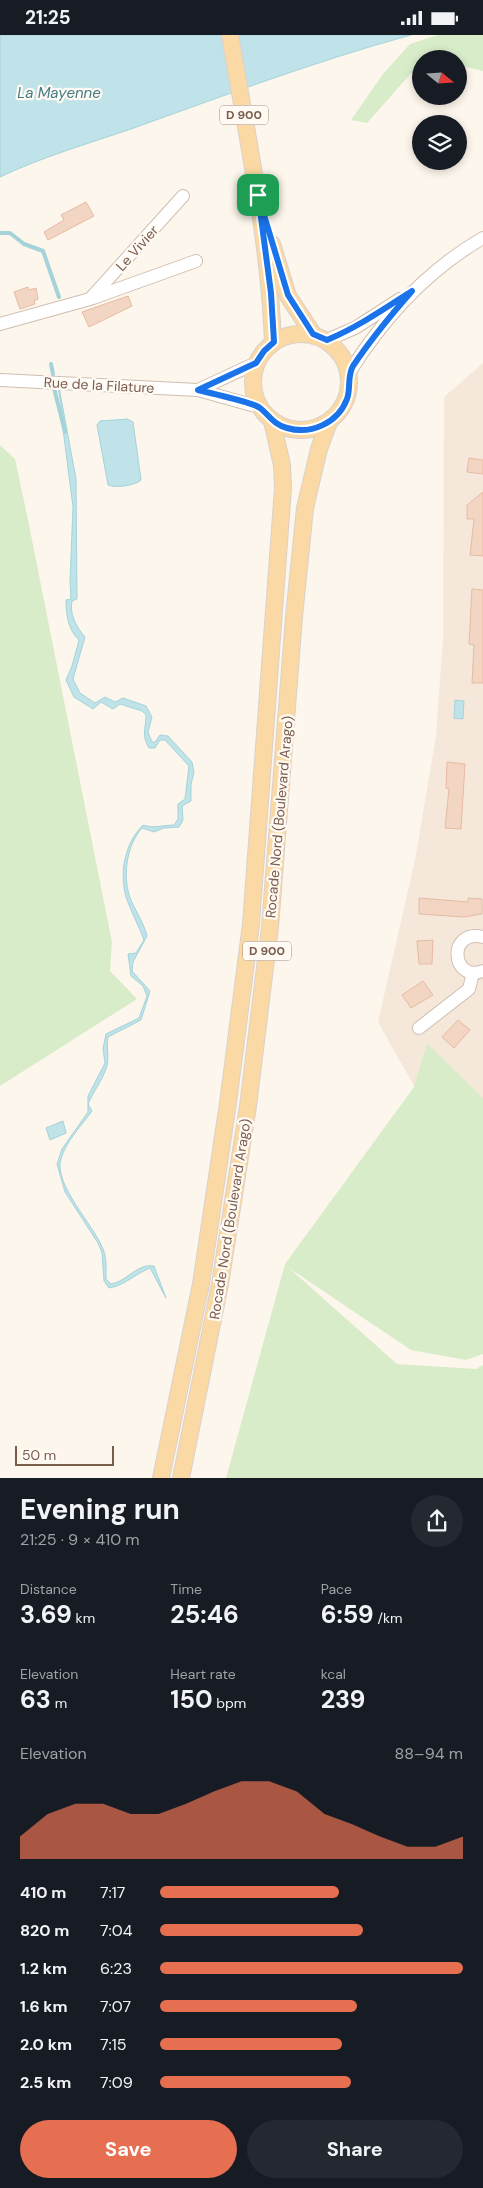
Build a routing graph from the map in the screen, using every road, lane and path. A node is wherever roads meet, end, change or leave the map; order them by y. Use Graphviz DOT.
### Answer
graph roads {
  1 [pos="230,35"];
  2 [pos="258,195"];
  3 [pos="183,196"];
  4 [pos="483,239"];
  5 [pos="196,261"];
  6 [pos="412,291"];
  7 [pos="90,299"];
  8 [pos="0,324"];
  9 [pos="320,337"];
  10 [pos="274,342"];
  11 [pos="256,363"];
  12 [pos="349,373"];
  13 [pos="0,380"];
  14 [pos="198,390"];
  15 [pos="260,407"];
  16 [pos="272,421"];
  17 [pos="329,422"];
  18 [pos="483,937"];
  19 [pos="478,972"];
  20 [pos="419,1028"];
  21 [pos="161,1478"];
  22 [pos="181,1478"];
  1 -- 2 [label="main road, D 900"];
  2 -- 9 [label="main road, D 900"];
  2 -- 10 [label="main road, D 900"];
  3 -- 7 [label="street, Le Vivier"];
  4 -- 6 [label="street"];
  5 -- 7 [label="street, Le Vivier"];
  6 -- 9 [label="street"];
  6 -- 12 [label="street"];
  7 -- 8 [label="street, Le Vivier"];
  9 -- 10 [label="main road"];
  9 -- 12 [label="main road"];
  10 -- 11 [label="main road"];
  11 -- 14 [label="street, Rue de la Filature"];
  11 -- 15 [label="main road"];
  12 -- 17 [label="main road"];
  13 -- 14 [label="street, Rue de la Filature"];
  14 -- 15 [label="street, Rue de la Filature"];
  15 -- 16 [label="main road"];
  16 -- 17 [label="main road"];
  16 -- 21 [label="main road, Rocade Nord (Boulevard Arago) / D 900"];
  17 -- 22 [label="main road, Rocade Nord (Boulevard Arago) / D 900"];
  18 -- 19 [label="street"];
  19 -- 20 [label="street"];
}
